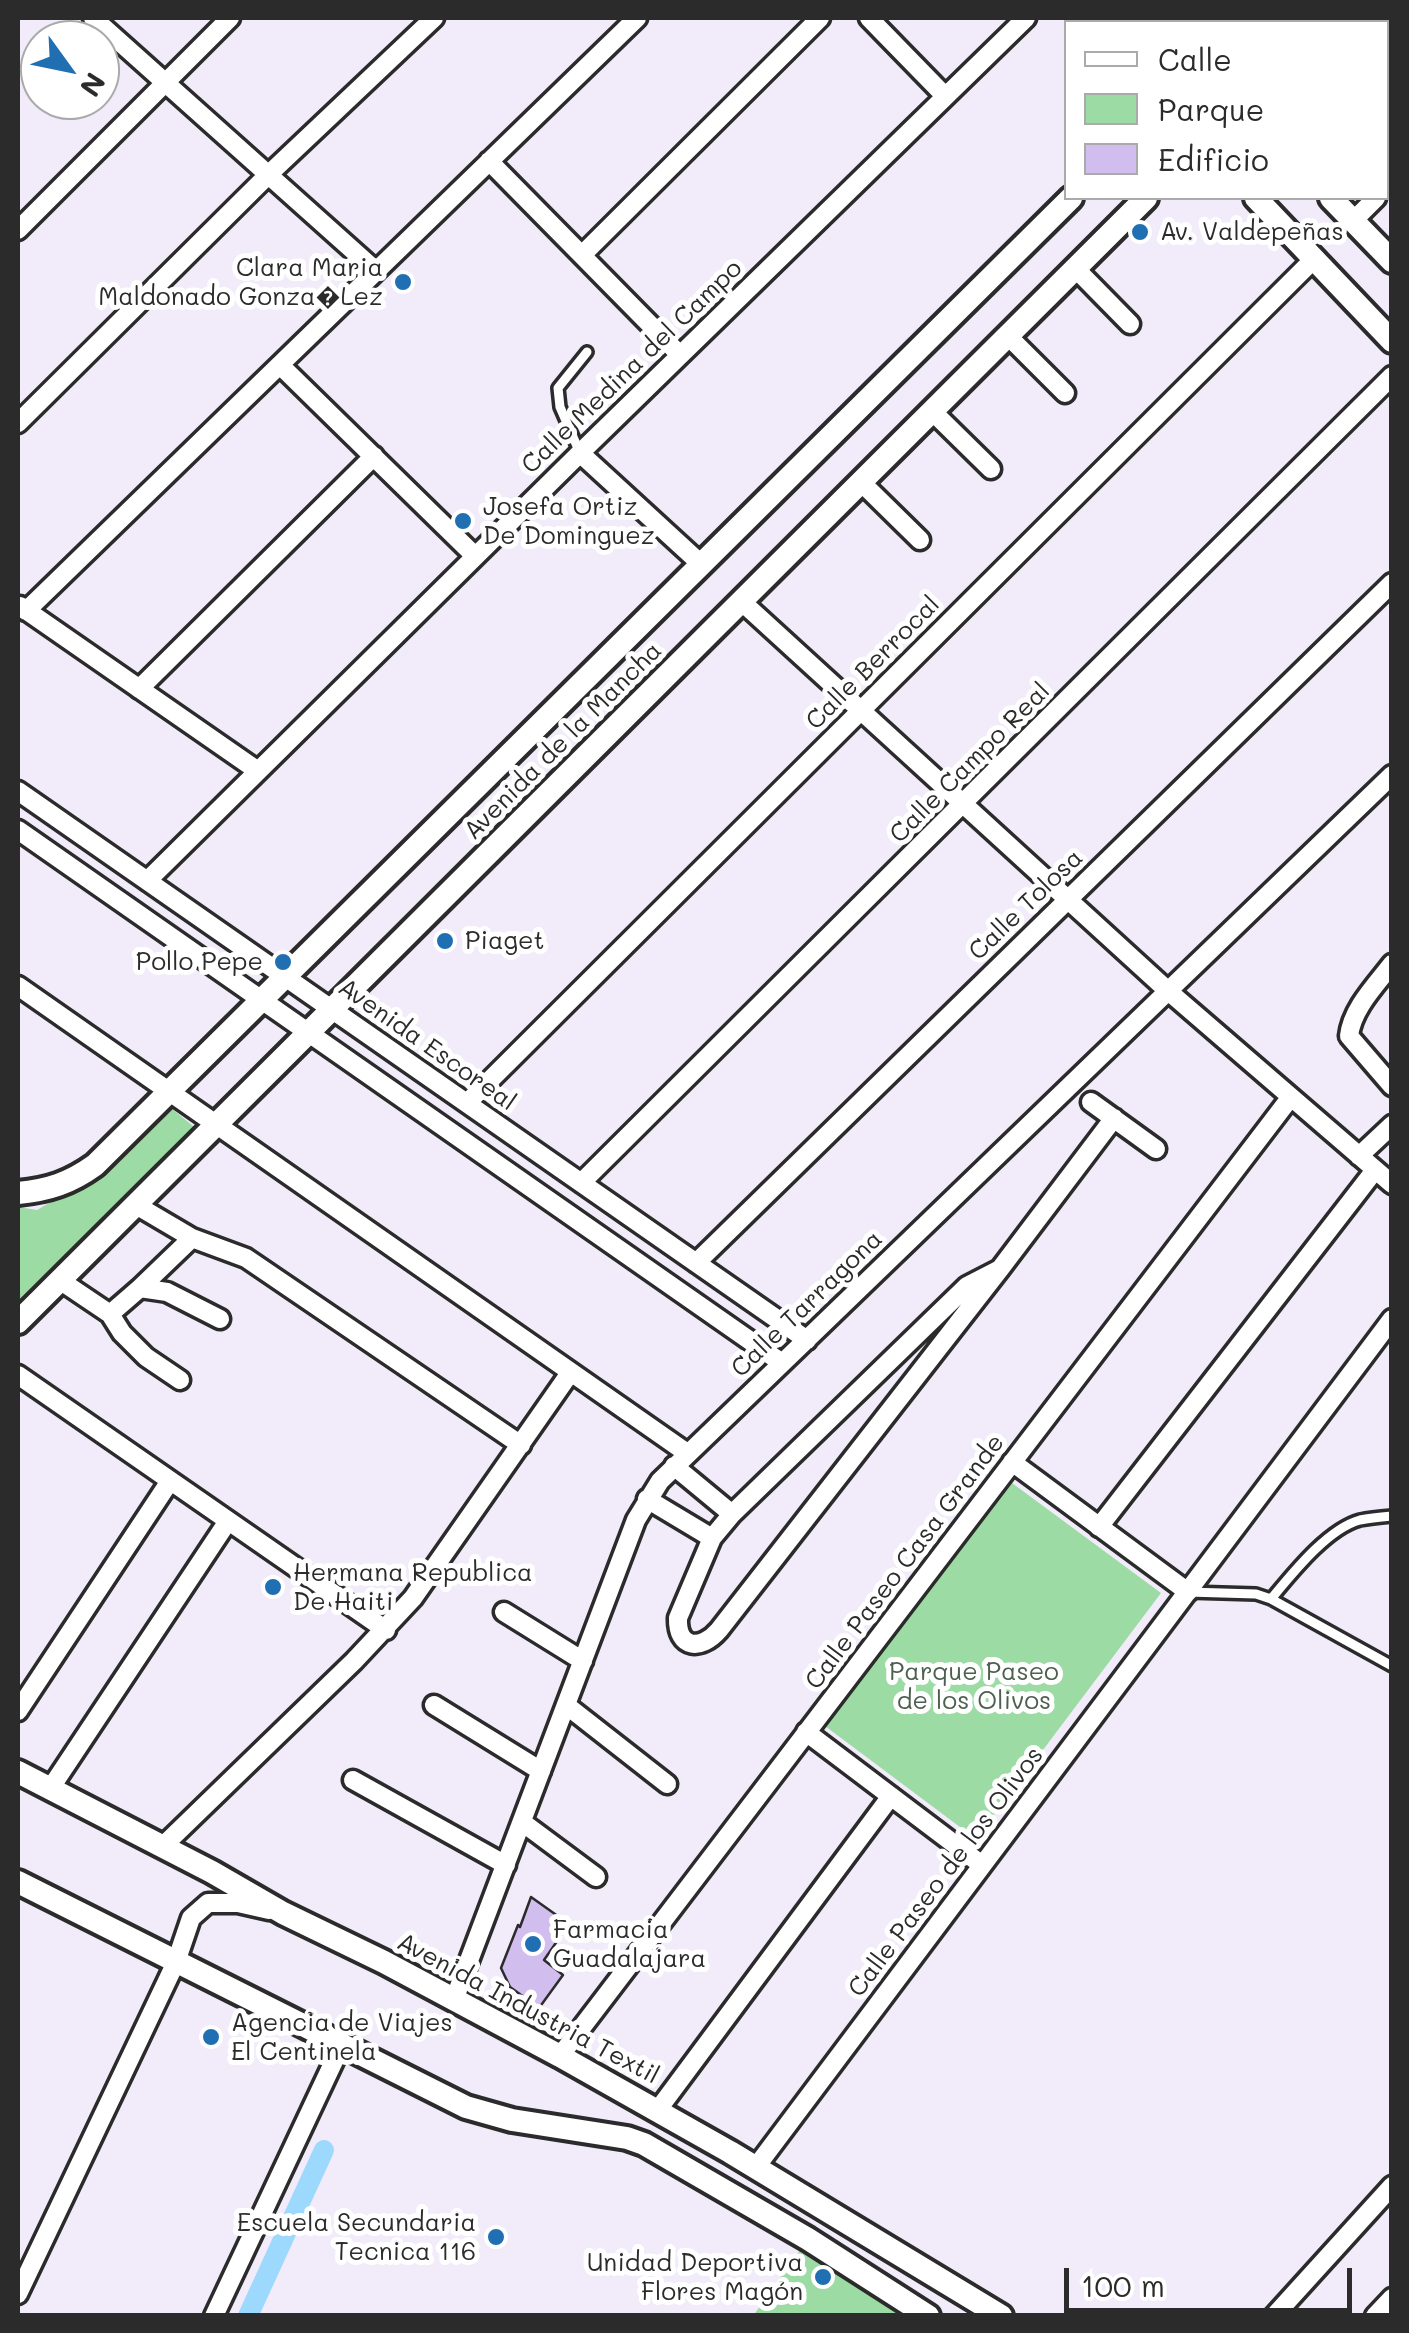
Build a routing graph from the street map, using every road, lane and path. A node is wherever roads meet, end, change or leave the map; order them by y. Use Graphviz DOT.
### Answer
graph roads {
  1 [pos="94,18"];
  2 [pos="230,18"];
  3 [pos="434,18"];
  4 [pos="637,18"];
  5 [pos="820,18"];
  6 [pos="869,18"];
  7 [pos="1026,18"];
  8 [pos="165,82"];
  9 [pos="944,96"];
  10 [pos="489,161"];
  11 [pos="268,174"];
  12 [pos="1068,200"];
  13 [pos="1144,200"];
  14 [pos="1258,200"];
  15 [pos="1334,200"];
  16 [pos="1374,200"];
  17 [pos="1353,220"];
  18 [pos="18,230"];
  19 [pos="582,255"];
  20 [pos="1314,259"];
  21 [pos="1392,261"];
  22 [pos="1075,268"];
  23 [pos="376,271"];
  24 [pos="1130,324"];
  25 [pos="1007,335"];
  26 [pos="1392,342"];
  27 [pos="588,352"];
  28 [pos="680,355"];
  29 [pos="280,365"];
  30 [pos="1392,376"];
  31 [pos="1065,393"];
  32 [pos="932,410"];
  33 [pos="18,423"];
  34 [pos="580,453"];
  35 [pos="374,456"];
  36 [pos="991,469"];
  37 [pos="861,482"];
  38 [pos="920,540"];
  39 [pos="475,556"];
  40 [pos="701,564"];
  41 [pos="1392,583"];
  42 [pos="741,601"];
  43 [pos="22,608"];
  44 [pos="140,689"];
  45 [pos="861,710"];
  46 [pos="258,771"];
  47 [pos="1392,775"];
  48 [pos="18,791"];
  49 [pos="964,804"];
  50 [pos="18,830"];
  51 [pos="147,881"];
  52 [pos="1068,900"];
  53 [pos="1392,964"];
  54 [pos="286,976"];
  55 [pos="18,986"];
  56 [pos="1166,990"];
  57 [pos="262,1001"];
  58 [pos="333,1010"];
  59 [pos="309,1034"];
  60 [pos="1392,1086"];
  61 [pos="170,1092"];
  62 [pos="1290,1098"];
  63 [pos="1091,1102"];
  64 [pos="467,1103"];
  65 [pos="1114,1118"];
  66 [pos="218,1125"];
  67 [pos="1392,1126"];
  68 [pos="1156,1150"];
  69 [pos="1359,1156"];
  70 [pos="1375,1170"];
  71 [pos="581,1183"];
  72 [pos="1392,1184"];
  73 [pos="18,1193"];
  74 [pos="136,1205"];
  75 [pos="192,1238"];
  76 [pos="696,1262"];
  77 [pos="1000,1270"];
  78 [pos="61,1281"];
  79 [pos="140,1288"];
  80 [pos="110,1314"];
  81 [pos="220,1319"];
  82 [pos="1392,1319"];
  83 [pos="18,1322"];
  84 [pos="807,1340"];
  85 [pos="901,1351"];
  86 [pos="782,1363"];
  87 [pos="922,1370"];
  88 [pos="570,1373"];
  89 [pos="18,1375"];
  90 [pos="180,1380"];
  91 [pos="520,1444"];
  92 [pos="681,1460"];
  93 [pos="1012,1462"];
  94 [pos="170,1481"];
  95 [pos="647,1499"];
  96 [pos="732,1514"];
  97 [pos="1392,1516"];
  98 [pos="228,1521"];
  99 [pos="1099,1527"];
  100 [pos="712,1538"];
  101 [pos="1188,1592"];
  102 [pos="1271,1599"];
  103 [pos="504,1612"];
  104 [pos="386,1630"];
  105 [pos="583,1661"];
  106 [pos="1392,1666"];
  107 [pos="434,1705"];
  108 [pos="566,1705"];
  109 [pos="18,1710"];
  110 [pos="806,1732"];
  111 [pos="541,1771"];
  112 [pos="18,1772"];
  113 [pos="353,1780"];
  114 [pos="667,1784"];
  115 [pos="50,1788"];
  116 [pos="891,1796"];
  117 [pos="522,1822"];
  118 [pos="163,1846"];
  119 [pos="506,1865"];
  120 [pos="982,1865"];
  121 [pos="596,1877"];
  122 [pos="18,1882"];
  123 [pos="283,1913"];
  124 [pos="176,1962"];
  125 [pos="454,2000"];
  126 [pos="342,2044"];
  127 [pos="560,2056"];
  128 [pos="657,2111"];
  129 [pos="730,2152"];
  130 [pos="756,2168"];
  131 [pos="705,2178"];
  132 [pos="1392,2186"];
  133 [pos="18,2294"];
  134 [pos="1392,2298"];
  135 [pos="214,2316"];
  136 [pos="928,2316"];
  137 [pos="1001,2316"];
  138 [pos="1274,2316"];
  139 [pos="1375,2316"];
  1 -- 8 [label="street"];
  2 -- 8 [label="street"];
  3 -- 11 [label="street"];
  4 -- 10 [label="street"];
  5 -- 19 [label="street"];
  6 -- 9 [label="street"];
  7 -- 9 [label="street, Calle Medina del Campo"];
  8 -- 11 [label="street"];
  8 -- 18 [label="street"];
  9 -- 28 [label="street, Calle Medina del Campo"];
  10 -- 19 [label="street"];
  10 -- 23 [label="street"];
  11 -- 23 [label="street"];
  11 -- 33 [label="street"];
  12 -- 40 [label="street, Avenida de la Mancha"];
  13 -- 22 [label="street, Avenida de la Mancha"];
  14 -- 20 [label="street"];
  15 -- 17 [label="street"];
  16 -- 17 [label="street"];
  17 -- 21 [label="street"];
  19 -- 28 [label="street"];
  20 -- 26 [label="street"];
  20 -- 45 [label="street, Calle Berrocal"];
  22 -- 24 [label="street"];
  22 -- 25 [label="street, Avenida de la Mancha"];
  23 -- 29 [label="street"];
  25 -- 31 [label="street"];
  25 -- 32 [label="street, Avenida de la Mancha"];
  27 -- 34 [label="lane"];
  28 -- 34 [label="street, Calle Medina del Campo"];
  29 -- 35 [label="street"];
  29 -- 43 [label="street"];
  30 -- 49 [label="street, Calle Campo Real"];
  32 -- 36 [label="street"];
  32 -- 37 [label="street, Avenida de la Mancha"];
  34 -- 39 [label="street, Calle Medina del Campo"];
  34 -- 40 [label="street"];
  35 -- 39 [label="street"];
  35 -- 44 [label="street"];
  37 -- 38 [label="street"];
  37 -- 42 [label="street, Avenida de la Mancha"];
  39 -- 46 [label="street, Calle Medina del Campo"];
  40 -- 54 [label="street, Avenida de la Mancha"];
  41 -- 52 [label="street, Calle Tolosa"];
  42 -- 45 [label="street"];
  42 -- 58 [label="street, Avenida de la Mancha"];
  43 -- 44 [label="street"];
  44 -- 46 [label="street"];
  45 -- 49 [label="street"];
  45 -- 64 [label="street, Calle Berrocal"];
  46 -- 51 [label="street, Calle Medina del Campo"];
  47 -- 56 [label="street, Calle Tarragona"];
  48 -- 51 [label="street, Avenida Escoreal"];
  49 -- 52 [label="street"];
  49 -- 71 [label="street, Calle Campo Real"];
  50 -- 57 [label="street"];
  51 -- 54 [label="street, Avenida Escoreal"];
  52 -- 56 [label="street"];
  52 -- 76 [label="street, Calle Tolosa"];
  53 -- 60 [label="street"];
  54 -- 57 [label="street, Avenida de la Mancha"];
  54 -- 58 [label="street, Avenida Escoreal"];
  55 -- 61 [label="street"];
  56 -- 62 [label="street"];
  56 -- 84 [label="street, Calle Tarragona"];
  57 -- 59 [label="street"];
  57 -- 61 [label="street, Avenida de la Mancha"];
  58 -- 59 [label="street, Avenida de la Mancha"];
  58 -- 64 [label="street, Avenida Escoreal"];
  59 -- 66 [label="street, Avenida de la Mancha"];
  59 -- 86 [label="street"];
  61 -- 66 [label="street"];
  61 -- 73 [label="street, Avenida de la Mancha"];
  62 -- 69 [label="street"];
  62 -- 93 [label="street, Calle Paseo Casa Grande"];
  63 -- 65 [label="street"];
  64 -- 71 [label="street, Avenida Escoreal"];
  65 -- 68 [label="street"];
  65 -- 77 [label="street"];
  66 -- 74 [label="street, Avenida de la Mancha"];
  66 -- 88 [label="street"];
  67 -- 69 [label="street"];
  69 -- 70 [label="street"];
  70 -- 72 [label="street"];
  70 -- 99 [label="street"];
  71 -- 76 [label="street, Avenida Escoreal"];
  74 -- 75 [label="street"];
  74 -- 78 [label="street, Avenida de la Mancha"];
  75 -- 79 [label="street"];
  75 -- 91 [label="street"];
  76 -- 84 [label="street, Avenida Escoreal"];
  77 -- 85 [label="street"];
  77 -- 87 [label="street"];
  78 -- 80 [label="street"];
  78 -- 83 [label="street, Avenida de la Mancha"];
  79 -- 80 [label="street"];
  79 -- 81 [label="street"];
  80 -- 90 [label="street"];
  82 -- 101 [label="street, Calle Paseo de los Olivos"];
  84 -- 86 [label="street, Calle Tarragona"];
  85 -- 87 [label="street"];
  85 -- 96 [label="street"];
  86 -- 92 [label="street, Calle Tarragona"];
  87 -- 100 [label="street"];
  88 -- 91 [label="street"];
  88 -- 92 [label="street"];
  89 -- 94 [label="street"];
  91 -- 104 [label="street"];
  92 -- 95 [label="street, Calle Tarragona"];
  92 -- 96 [label="street"];
  93 -- 99 [label="street"];
  93 -- 110 [label="street, Calle Paseo Casa Grande"];
  94 -- 98 [label="street"];
  94 -- 109 [label="street"];
  95 -- 100 [label="street"];
  95 -- 105 [label="street, Calle Tarragona"];
  96 -- 100 [label="street"];
  97 -- 102 [label="lane"];
  98 -- 104 [label="street"];
  98 -- 115 [label="street"];
  99 -- 101 [label="street"];
  101 -- 102 [label="lane"];
  101 -- 120 [label="street, Calle Paseo de los Olivos"];
  102 -- 106 [label="lane"];
  103 -- 105 [label="street"];
  104 -- 118 [label="street"];
  105 -- 108 [label="street, Calle Tarragona"];
  107 -- 111 [label="street"];
  108 -- 111 [label="street, Calle Tarragona"];
  108 -- 114 [label="street"];
  110 -- 116 [label="street"];
  110 -- 127 [label="street, Calle Paseo Casa Grande"];
  111 -- 117 [label="street, Calle Tarragona"];
  112 -- 115 [label="street, Avenida Industria Textil"];
  113 -- 119 [label="street"];
  115 -- 118 [label="street, Avenida Industria Textil"];
  116 -- 120 [label="street"];
  116 -- 128 [label="street"];
  117 -- 119 [label="street, Calle Tarragona"];
  117 -- 121 [label="street"];
  118 -- 123 [label="street, Avenida Industria Textil"];
  119 -- 125 [label="street, Calle Tarragona"];
  120 -- 130 [label="street, Calle Paseo de los Olivos"];
  122 -- 124 [label="street"];
  123 -- 124 [label="street"];
  123 -- 125 [label="street, Avenida Industria Textil"];
  124 -- 126 [label="street"];
  124 -- 133 [label="street"];
  125 -- 127 [label="street, Avenida Industria Textil"];
  126 -- 131 [label="street"];
  126 -- 135 [label="street"];
  127 -- 128 [label="street, Avenida Industria Textil"];
  128 -- 129 [label="street, Avenida Industria Textil"];
  129 -- 130 [label="street, Avenida Industria Textil"];
  129 -- 131 [label="street"];
  130 -- 137 [label="street, Avenida Industria Textil"];
  131 -- 136 [label="street"];
  132 -- 138 [label="street"];
  134 -- 139 [label="street"];
}
